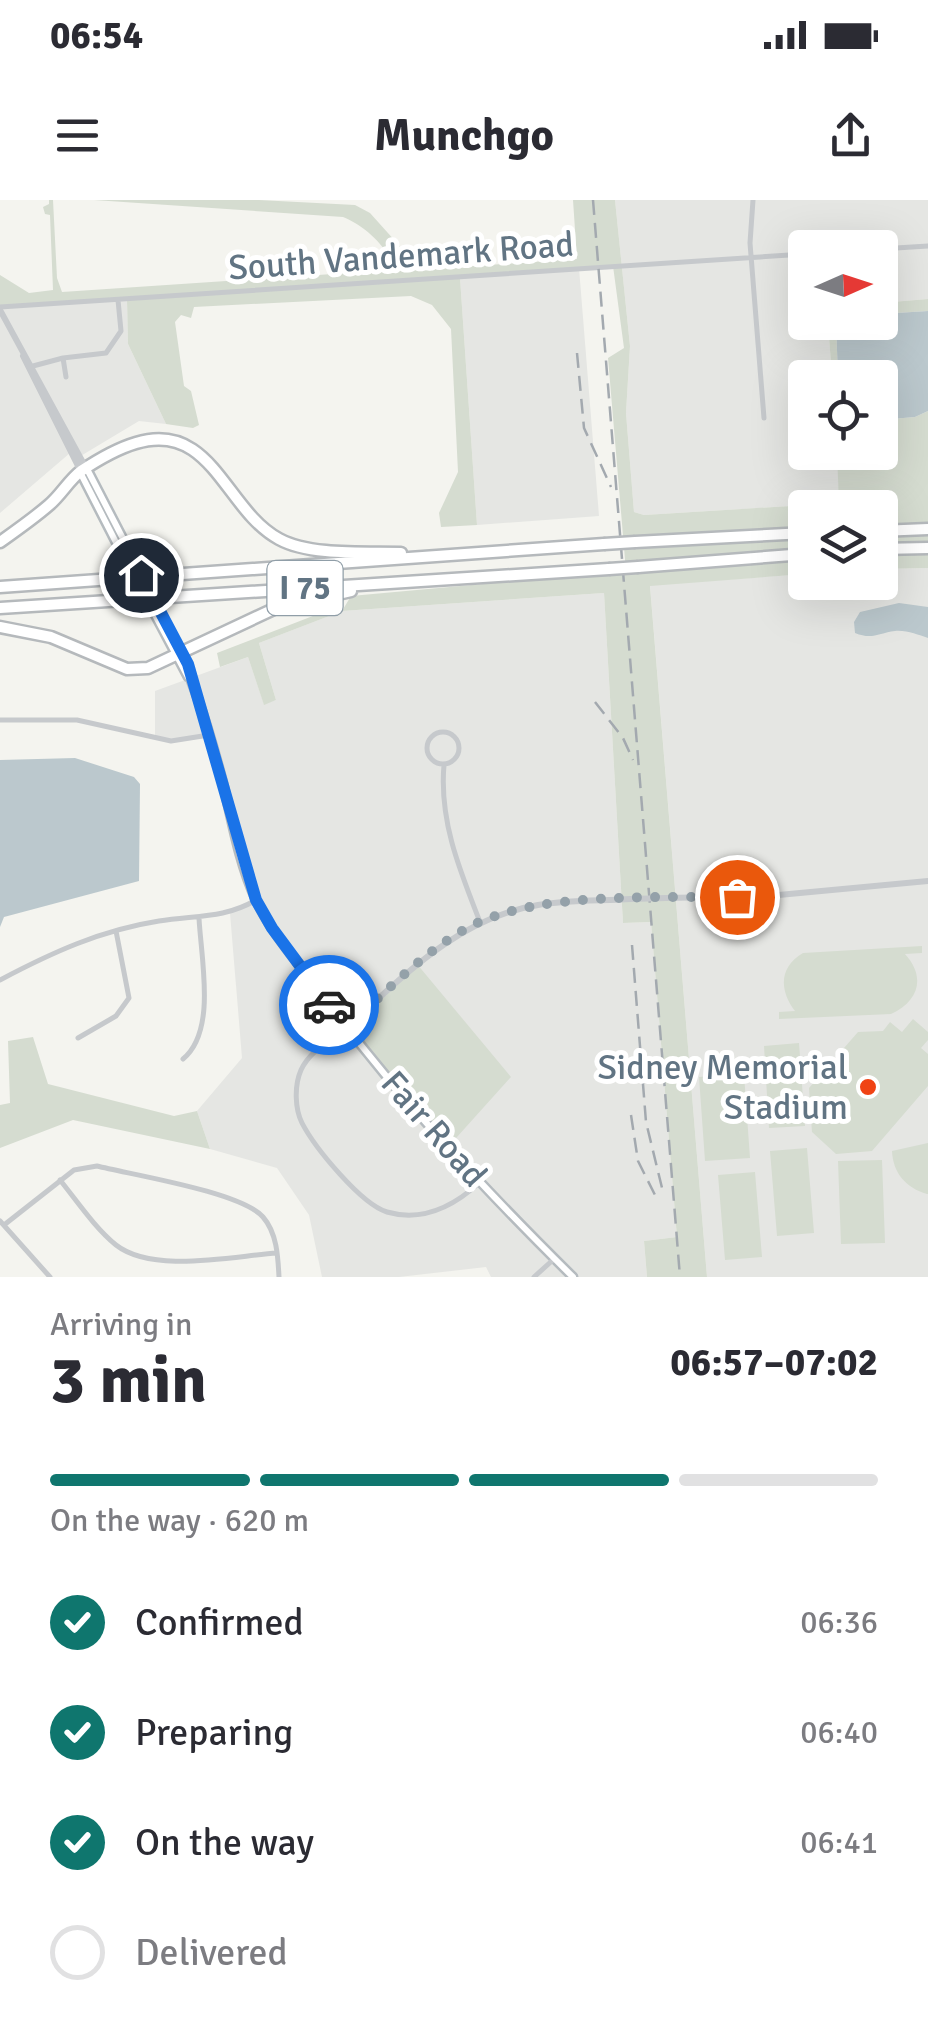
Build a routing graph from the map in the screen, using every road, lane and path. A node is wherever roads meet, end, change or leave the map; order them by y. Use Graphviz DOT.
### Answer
graph roads {
  1 [pos="753,200"];
  2 [pos="928,246"];
  3 [pos="898,248"];
  4 [pos="788,255"];
  5 [pos="751,258"];
  6 [pos="118,300"];
  7 [pos="0,309"];
  8 [pos="63,358"];
  9 [pos="33,366"];
  10 [pos="66,376"];
  11 [pos="764,418"];
  12 [pos="84,470"];
  13 [pos="928,529"];
  14 [pos="898,530"];
  15 [pos="788,534"];
  16 [pos="0,542"];
  17 [pos="928,548"];
  18 [pos="898,549"];
  19 [pos="482,552"];
  20 [pos="788,555"];
  21 [pos="462,578"];
  22 [pos="0,587"];
  23 [pos="0,608"];
  24 [pos="0,627"];
  25 [pos="179,653"];
  26 [pos="0,720"];
  27 [pos="210,735"];
  28 [pos="444,765"];
  29 [pos="928,881"];
  30 [pos="256,900"];
  31 [pos="199,918"];
  32 [pos="480,922"];
  33 [pos="116,931"];
  34 [pos="0,980"];
  35 [pos="346,1028"];
  36 [pos="78,1038"];
  37 [pos="183,1059"];
  38 [pos="60,1180"];
  39 [pos="479,1183"];
  40 [pos="2,1223"];
  41 [pos="278,1252"];
  42 [pos="554,1258"];
  43 [pos="50,1277"];
  44 [pos="279,1277"];
  45 [pos="534,1277"];
  46 [pos="573,1277"];
  1 -- 5 [label="street"];
  2 -- 3 [label="street"];
  4 -- 5 [label="street, South Vandemark Road"];
  5 -- 6 [label="street, South Vandemark Road"];
  5 -- 11 [label="street"];
  6 -- 7 [label="street, South Vandemark Road"];
  6 -- 8 [label="street"];
  7 -- 9 [label="street, Fair Road"];
  7 -- 12 [label="street, Fair Road"];
  8 -- 9 [label="street"];
  8 -- 10 [label="street"];
  9 -- 12 [label="street, Fair Road"];
  12 -- 16 [label="highway"];
  12 -- 19 [label="highway"];
  12 -- 25 [label="main road, Fair Road, bridge"];
  13 -- 14 [label="highway"];
  15 -- 19 [label="highway, I 75, bridge"];
  17 -- 18 [label="highway"];
  19 -- 22 [label="highway, I 75"];
  20 -- 21 [label="highway, I 75, bridge"];
  21 -- 23 [label="highway, I 75"];
  21 -- 25 [label="highway"];
  24 -- 25 [label="highway"];
  25 -- 27 [label="main road, Fair Road"];
  26 -- 27 [label="street"];
  27 -- 30 [label="main road, Fair Road"];
  28 -- 28 [label="street"];
  28 -- 32 [label="street"];
  29 -- 32 [label="street, bridge"];
  30 -- 31 [label="street"];
  30 -- 35 [label="main road, Fair Road"];
  31 -- 33 [label="street"];
  31 -- 37 [label="street"];
  32 -- 35 [label="street"];
  33 -- 34 [label="street"];
  33 -- 36 [label="street"];
  35 -- 39 [label="main road, Fair Road"];
  35 -- 39 [label="street"];
  38 -- 40 [label="street"];
  38 -- 41 [label="street"];
  38 -- 41 [label="street"];
  39 -- 42 [label="main road, Fair Road"];
  40 -- 43 [label="street"];
  41 -- 44 [label="street"];
  42 -- 45 [label="street"];
  42 -- 46 [label="main road, Fair Road"];
}
